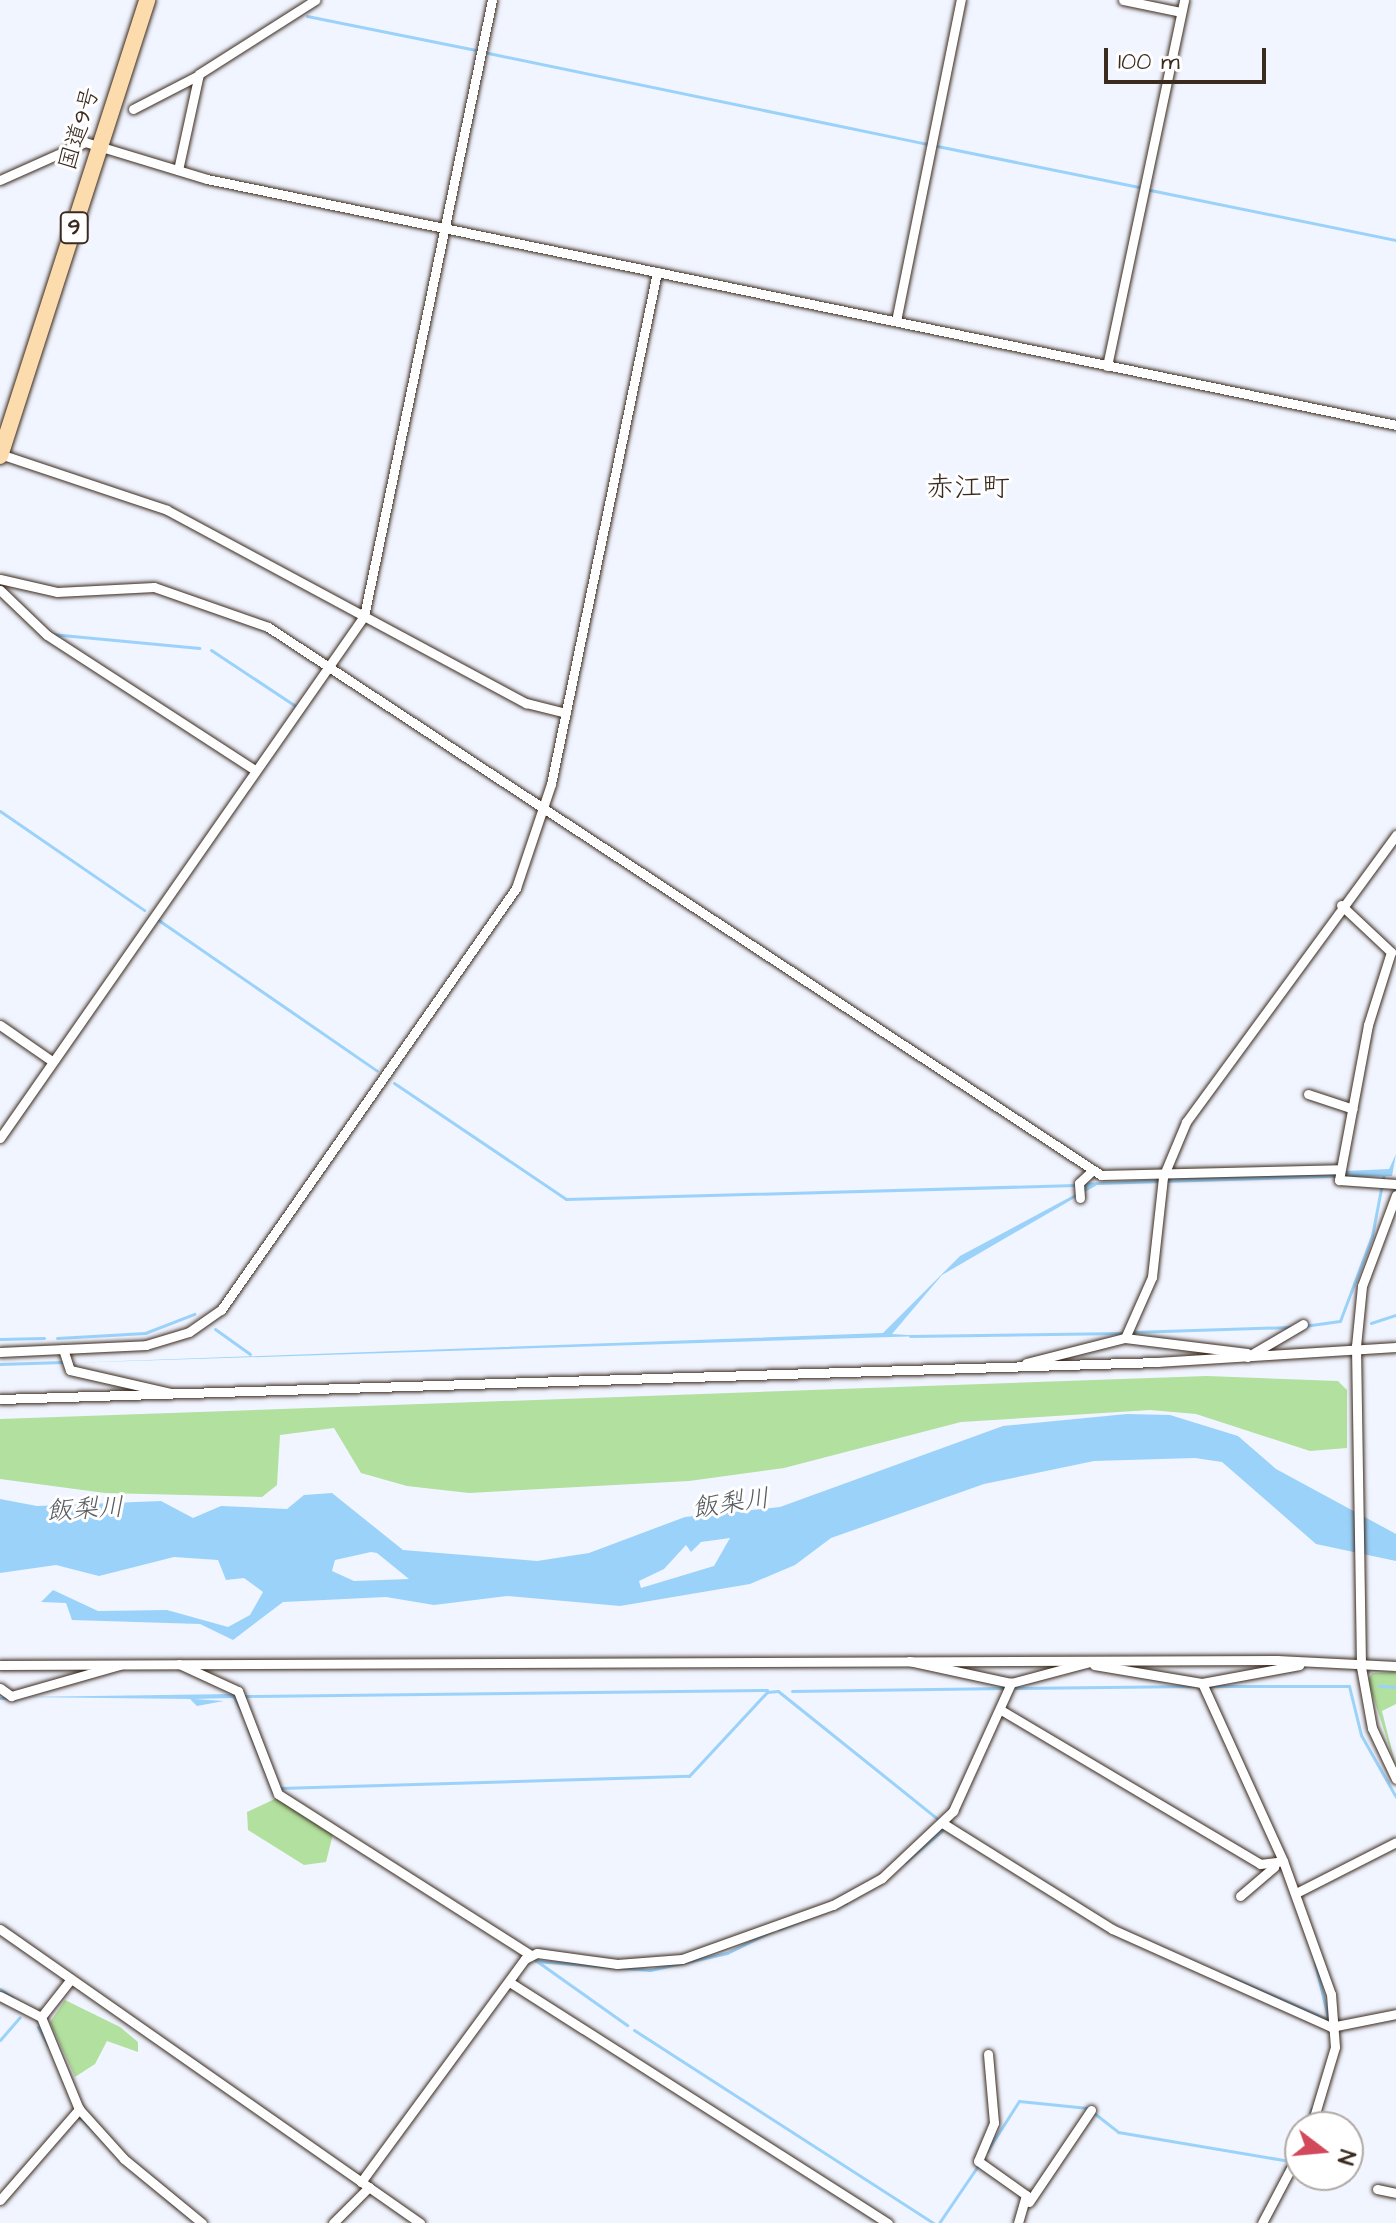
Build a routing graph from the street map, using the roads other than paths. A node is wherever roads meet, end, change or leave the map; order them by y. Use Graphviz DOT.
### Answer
graph roads {
  1 [pos="147,0"];
  2 [pos="315,0"];
  3 [pos="492,0"];
  4 [pos="961,0"];
  5 [pos="1123,0"];
  6 [pos="1184,0"];
  7 [pos="1181,12"];
  8 [pos="197,76"];
  9 [pos="133,109"];
  10 [pos="100,146"];
  11 [pos="178,170"];
  12 [pos="0,180"];
  13 [pos="445,229"];
  14 [pos="657,272"];
  15 [pos="896,321"];
  16 [pos="1107,366"];
  17 [pos="1396,425"];
  18 [pos="0,455"];
  19 [pos="0,583"];
  20 [pos="364,616"];
  21 [pos="329,662"];
  22 [pos="566,713"];
  23 [pos="253,769"];
  24 [pos="544,809"];
  25 [pos="1396,835"];
  26 [pos="1341,905"];
  27 [pos="1396,940"];
  28 [pos="1391,952"];
  29 [pos="0,1025"];
  30 [pos="52,1061"];
  31 [pos="1308,1094"];
  32 [pos="1353,1109"];
  33 [pos="0,1138"];
  34 [pos="1093,1170"];
  35 [pos="1339,1172"];
  36 [pos="1163,1181"];
  37 [pos="1396,1184"];
  38 [pos="1079,1190"];
  39 [pos="1396,1195"];
  40 [pos="1303,1326"];
  41 [pos="1125,1338"];
  42 [pos="1396,1347"];
  43 [pos="63,1349"];
  44 [pos="1356,1350"];
  45 [pos="0,1352"];
  46 [pos="1247,1355"];
  47 [pos="1024,1366"];
  48 [pos="171,1393"];
  49 [pos="0,1399"];
  50 [pos="909,1661"];
  51 [pos="1090,1662"];
  52 [pos="179,1664"];
  53 [pos="1302,1664"];
  54 [pos="0,1665"];
  55 [pos="120,1665"];
  56 [pos="1396,1666"];
  57 [pos="1361,1667"];
  58 [pos="1011,1683"];
  59 [pos="1202,1683"];
  60 [pos="0,1688"];
  61 [pos="1001,1710"];
  62 [pos="1396,1779"];
  63 [pos="944,1824"];
  64 [pos="1396,1842"];
  65 [pos="1279,1864"];
  66 [pos="1296,1893"];
  67 [pos="1240,1896"];
  68 [pos="0,1929"];
  69 [pos="531,1955"];
  70 [pos="71,1979"];
  71 [pos="511,1983"];
  72 [pos="0,1996"];
  73 [pos="1396,2014"];
  74 [pos="41,2017"];
  75 [pos="1334,2027"];
  76 [pos="988,2054"];
  77 [pos="79,2109"];
  78 [pos="1091,2110"];
  79 [pos="1315,2111"];
  80 [pos="1284,2181"];
  81 [pos="365,2185"];
  82 [pos="1377,2189"];
  83 [pos="1396,2193"];
  84 [pos="0,2200"];
  85 [pos="1029,2202"];
  86 [pos="202,2223"];
  87 [pos="333,2223"];
  88 [pos="420,2223"];
  89 [pos="888,2223"];
  90 [pos="1018,2223"];
  91 [pos="1262,2223"];
  1 -- 10 [label="highway, 国道9号 / 9"];
  2 -- 8 [label="street"];
  3 -- 13 [label="street"];
  4 -- 15 [label="street"];
  5 -- 7 [label="street"];
  6 -- 7 [label="street"];
  7 -- 16 [label="street"];
  8 -- 9 [label="street"];
  8 -- 11 [label="street"];
  10 -- 11 [label="street"];
  10 -- 12 [label="street"];
  10 -- 18 [label="highway, 国道9号 / 9"];
  11 -- 13 [label="street"];
  13 -- 14 [label="street"];
  13 -- 20 [label="street"];
  14 -- 15 [label="street"];
  14 -- 22 [label="street"];
  15 -- 16 [label="street"];
  16 -- 17 [label="street"];
  18 -- 20 [label="street"];
  19 -- 21 [label="street"];
  19 -- 23 [label="street"];
  20 -- 21 [label="street"];
  20 -- 22 [label="street"];
  21 -- 23 [label="street"];
  21 -- 24 [label="street"];
  22 -- 24 [label="street"];
  23 -- 30 [label="street"];
  24 -- 34 [label="street"];
  24 -- 43 [label="street"];
  25 -- 26 [label="street"];
  26 -- 28 [label="street"];
  26 -- 36 [label="street"];
  27 -- 28 [label="street"];
  28 -- 32 [label="street"];
  29 -- 30 [label="street"];
  30 -- 33 [label="street"];
  31 -- 32 [label="street"];
  32 -- 35 [label="street"];
  34 -- 36 [label="street"];
  34 -- 38 [label="street"];
  35 -- 36 [label="street"];
  35 -- 37 [label="street"];
  36 -- 41 [label="street"];
  39 -- 44 [label="street"];
  40 -- 46 [label="street"];
  41 -- 46 [label="street"];
  41 -- 47 [label="street"];
  42 -- 44 [label="street"];
  43 -- 45 [label="street"];
  43 -- 48 [label="street"];
  44 -- 46 [label="street"];
  44 -- 57 [label="street"];
  46 -- 47 [label="street"];
  47 -- 48 [label="street"];
  48 -- 49 [label="street"];
  50 -- 51 [label="street"];
  50 -- 52 [label="street"];
  50 -- 58 [label="street"];
  51 -- 53 [label="street"];
  51 -- 58 [label="street"];
  51 -- 59 [label="street"];
  52 -- 55 [label="street"];
  52 -- 69 [label="street"];
  53 -- 57 [label="street"];
  53 -- 59 [label="street"];
  54 -- 55 [label="street"];
  55 -- 60 [label="street"];
  56 -- 57 [label="street"];
  57 -- 62 [label="street"];
  58 -- 61 [label="street"];
  59 -- 65 [label="street"];
  61 -- 63 [label="street"];
  61 -- 65 [label="street"];
  63 -- 69 [label="street"];
  63 -- 75 [label="street"];
  64 -- 66 [label="street"];
  65 -- 66 [label="street"];
  65 -- 67 [label="street"];
  66 -- 75 [label="street"];
  68 -- 70 [label="street"];
  69 -- 71 [label="street"];
  70 -- 74 [label="street"];
  70 -- 81 [label="street"];
  71 -- 81 [label="street"];
  71 -- 89 [label="street"];
  72 -- 74 [label="street"];
  73 -- 75 [label="street"];
  74 -- 77 [label="street"];
  75 -- 79 [label="street"];
  76 -- 85 [label="street"];
  77 -- 84 [label="street"];
  77 -- 86 [label="street"];
  78 -- 85 [label="street"];
  80 -- 91 [label="street"];
  81 -- 87 [label="street"];
  81 -- 88 [label="street"];
  82 -- 83 [label="street"];
  85 -- 90 [label="street"];
}
